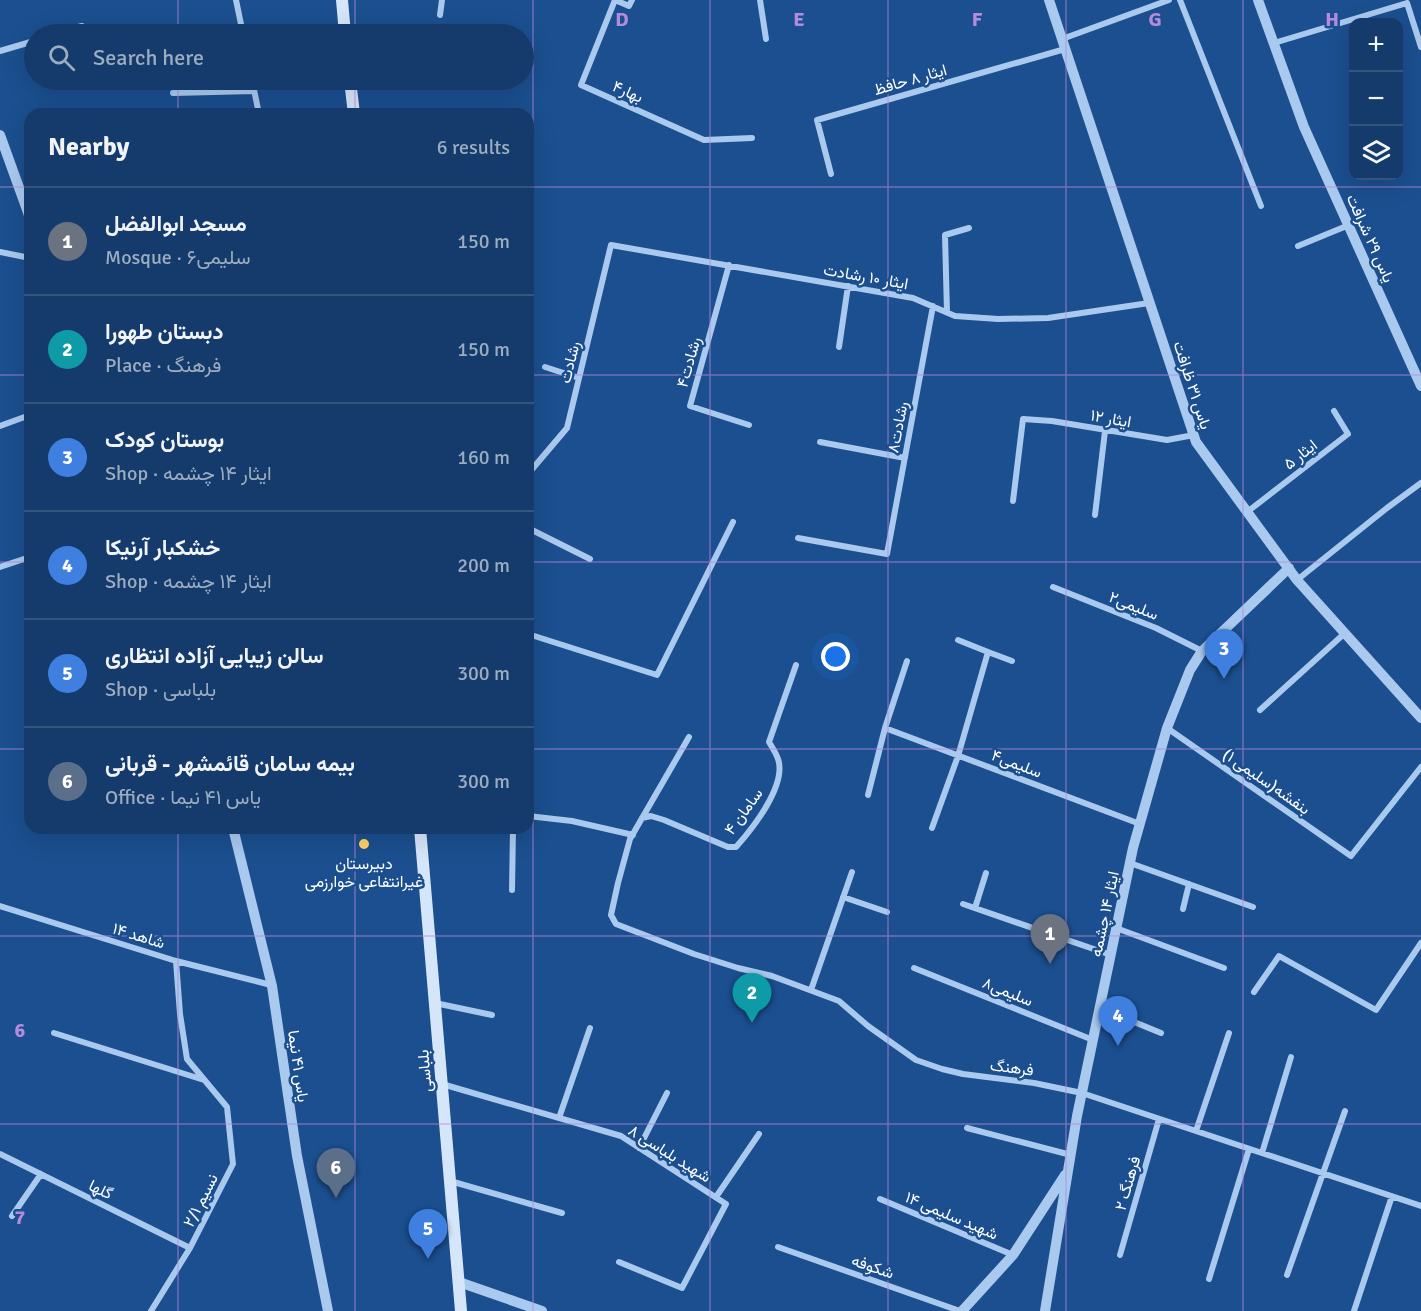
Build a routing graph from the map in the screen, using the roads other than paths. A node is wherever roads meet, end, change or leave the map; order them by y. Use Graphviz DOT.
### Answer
graph roads {
  1 [pos="236,0"];
  2 [pos="342,0"];
  3 [pos="442,0"];
  4 [pos="615,0"];
  5 [pos="760,0"];
  6 [pos="1048,0"];
  7 [pos="1169,0"];
  8 [pos="1180,0"];
  9 [pos="1258,0"];
  10 [pos="631,3"];
  11 [pos="440,15"];
  12 [pos="241,24"];
  13 [pos="344,24"];
  14 [pos="766,39"];
  15 [pos="1274,43"];
  16 [pos="24,44"];
  17 [pos="1063,44"];
  18 [pos="1421,47"];
  19 [pos="0,51"];
  20 [pos="351,90"];
  21 [pos="254,91"];
  22 [pos="173,93"];
  23 [pos="258,108"];
  24 [pos="353,108"];
  25 [pos="0,135"];
  26 [pos="752,138"];
  27 [pos="3,153"];
  28 [pos="831,174"];
  29 [pos="24,202"];
  30 [pos="1262,206"];
  31 [pos="1349,225"];
  32 [pos="969,228"];
  33 [pos="611,245"];
  34 [pos="1298,246"];
  35 [pos="0,252"];
  36 [pos="24,257"];
  37 [pos="729,265"];
  38 [pos="848,286"];
  39 [pos="1149,303"];
  40 [pos="933,306"];
  41 [pos="947,312"];
  42 [pos="839,347"];
  43 [pos="545,367"];
  44 [pos="579,378"];
  45 [pos="1421,386"];
  46 [pos="1334,411"];
  47 [pos="24,417"];
  48 [pos="749,424"];
  49 [pos="0,426"];
  50 [pos="1105,431"];
  51 [pos="1194,435"];
  52 [pos="820,442"];
  53 [pos="905,458"];
  54 [pos="534,467"];
  55 [pos="1421,483"];
  56 [pos="1013,501"];
  57 [pos="1247,512"];
  58 [pos="1095,515"];
  59 [pos="733,522"];
  60 [pos="534,531"];
  61 [pos="798,538"];
  62 [pos="24,559"];
  63 [pos="590,559"];
  64 [pos="0,567"];
  65 [pos="1288,568"];
  66 [pos="1297,580"];
  67 [pos="1053,587"];
  68 [pos="1345,633"];
  69 [pos="534,636"];
  70 [pos="958,640"];
  71 [pos="1202,651"];
  72 [pos="988,652"];
  73 [pos="907,661"];
  74 [pos="1012,661"];
  75 [pos="796,665"];
  76 [pos="1260,710"];
  77 [pos="1420,717"];
  78 [pos="885,728"];
  79 [pos="1167,728"];
  80 [pos="689,737"];
  81 [pos="958,756"];
  82 [pos="1421,767"];
  83 [pos="868,795"];
  84 [pos="534,817"];
  85 [pos="642,818"];
  86 [pos="1140,824"];
  87 [pos="932,828"];
  88 [pos="234,834"];
  89 [pos="421,834"];
  90 [pos="513,834"];
  91 [pos="633,835"];
  92 [pos="1130,863"];
  93 [pos="852,872"];
  94 [pos="986,873"];
  95 [pos="1189,884"];
  96 [pos="512,890"];
  97 [pos="843,897"];
  98 [pos="963,904"];
  99 [pos="0,906"];
  100 [pos="1253,907"];
  101 [pos="975,908"];
  102 [pos="1184,909"];
  103 [pos="887,912"];
  104 [pos="1116,928"];
  105 [pos="1421,943"];
  106 [pos="1111,955"];
  107 [pos="176,961"];
  108 [pos="914,968"];
  109 [pos="1224,968"];
  110 [pos="272,986"];
  111 [pos="811,990"];
  112 [pos="1254,992"];
  113 [pos="435,1003"];
  114 [pos="1100,1008"];
  115 [pos="492,1016"];
  116 [pos="590,1028"];
  117 [pos="54,1033"];
  118 [pos="1161,1033"];
  119 [pos="1229,1033"];
  120 [pos="1093,1040"];
  121 [pos="1291,1057"];
  122 [pos="205,1080"];
  123 [pos="441,1083"];
  124 [pos="667,1093"];
  125 [pos="1082,1093"];
  126 [pos="1346,1111"];
  127 [pos="559,1118"];
  128 [pos="1159,1119"];
  129 [pos="967,1128"];
  130 [pos="1196,1131"];
  131 [pos="759,1134"];
  132 [pos="639,1148"];
  133 [pos="1249,1149"];
  134 [pos="1262,1153"];
  135 [pos="0,1154"];
  136 [pos="1071,1155"];
  137 [pos="1068,1170"];
  138 [pos="41,1174"];
  139 [pos="1324,1174"];
  140 [pos="450,1180"];
  141 [pos="1392,1196"];
  142 [pos="716,1197"];
  143 [pos="880,1198"];
  144 [pos="1421,1206"];
  145 [pos="562,1213"];
  146 [pos="12,1216"];
  147 [pos="778,1247"];
  148 [pos="190,1248"];
  149 [pos="1013,1255"];
  150 [pos="1120,1255"];
  151 [pos="619,1262"];
  152 [pos="1287,1275"];
  153 [pos="1209,1279"];
  154 [pos="459,1282"];
  155 [pos="151,1311"];
  156 [pos="328,1311"];
  157 [pos="461,1311"];
  158 [pos="542,1311"];
  159 [pos="961,1311"];
  160 [pos="1045,1311"];
  161 [pos="1354,1311"];
  1 -- 12 [label="street"];
  2 -- 13 [label="main road"];
  3 -- 11 [label="street"];
  4 -- 10 [label="street"];
  4 -- 26 [label="street, بهار۴"];
  5 -- 14 [label="street"];
  6 -- 17 [label="street, یاس ۳۱ ظرافت"];
  7 -- 17 [label="street"];
  8 -- 30 [label="street"];
  9 -- 15 [label="street, یاس ۲۹ شرافت"];
  15 -- 18 [label="street"];
  15 -- 31 [label="street, یاس ۲۹ شرافت"];
  16 -- 19 [label="street"];
  17 -- 28 [label="street, ایثار ۸ حافظ"];
  17 -- 39 [label="street, یاس ۳۱ ظرافت"];
  20 -- 24 [label="main road"];
  21 -- 22 [label="street"];
  21 -- 23 [label="street"];
  25 -- 27 [label="street"];
  27 -- 29 [label="street"];
  31 -- 34 [label="street"];
  31 -- 45 [label="street, یاس ۲۹ شرافت"];
  32 -- 41 [label="street"];
  33 -- 37 [label="street, ایثار ۱۰ رشادت"];
  33 -- 44 [label="street, رشادت"];
  35 -- 36 [label="street"];
  37 -- 38 [label="street, ایثار ۱۰ رشادت"];
  37 -- 48 [label="street, رشادت۴"];
  38 -- 40 [label="street, ایثار ۱۰ رشادت"];
  38 -- 42 [label="street"];
  39 -- 41 [label="street, ایثار ۱۰ رشادت"];
  39 -- 51 [label="street, یاس ۳۱ ظرافت"];
  40 -- 41 [label="street, ایثار ۱۰ رشادت"];
  40 -- 53 [label="street, رشادت۸"];
  43 -- 44 [label="street"];
  44 -- 54 [label="street, رشادت"];
  46 -- 57 [label="street, ایثار ۵"];
  47 -- 49 [label="street"];
  50 -- 51 [label="street, ایثار ۱۲"];
  50 -- 56 [label="street, ایثار ۱۲"];
  50 -- 58 [label="street"];
  51 -- 57 [label="street, یاس ۳۱ ظرافت"];
  52 -- 53 [label="street"];
  53 -- 61 [label="street, رشادت۸"];
  55 -- 66 [label="street"];
  57 -- 65 [label="street, یاس ۳۱ ظرافت"];
  59 -- 69 [label="street"];
  60 -- 63 [label="street"];
  62 -- 64 [label="street"];
  65 -- 66 [label="street, یاس ۳۱ ظرافت"];
  65 -- 71 [label="street, ایثار ۱۴ چشمه"];
  66 -- 68 [label="street, یاس ۳۱ ظرافت"];
  67 -- 71 [label="street, سلیمی۲"];
  68 -- 76 [label="street"];
  68 -- 77 [label="street, یاس ۳۱ ظرافت"];
  70 -- 72 [label="street"];
  71 -- 79 [label="street, ایثار ۱۴ چشمه"];
  72 -- 74 [label="street"];
  72 -- 81 [label="street"];
  73 -- 78 [label="street"];
  75 -- 85 [label="street, سامان ۴"];
  78 -- 81 [label="street, سلیمی۴"];
  78 -- 83 [label="street"];
  79 -- 82 [label="street, بنفشه(سلیمی ۱)"];
  79 -- 86 [label="street, ایثار ۱۴ چشمه"];
  80 -- 85 [label="street"];
  81 -- 86 [label="street, سلیمی۴"];
  81 -- 87 [label="street"];
  84 -- 91 [label="street"];
  85 -- 91 [label="street"];
  86 -- 92 [label="street, ایثار ۱۴ چشمه"];
  88 -- 110 [label="street, یاس ۴۱ نیما"];
  89 -- 113 [label="main road, بلباسی"];
  90 -- 96 [label="street"];
  91 -- 111 [label="street, فرهنگ"];
  92 -- 95 [label="street"];
  92 -- 104 [label="street, ایثار ۱۴ چشمه"];
  93 -- 97 [label="street"];
  94 -- 101 [label="street"];
  95 -- 100 [label="street"];
  95 -- 102 [label="street"];
  97 -- 103 [label="street"];
  97 -- 111 [label="street"];
  98 -- 101 [label="street"];
  99 -- 107 [label="street, شاهد ۱۴"];
  101 -- 106 [label="street"];
  104 -- 106 [label="street, ایثار ۱۴ چشمه"];
  104 -- 109 [label="street"];
  105 -- 112 [label="street"];
  106 -- 114 [label="street, ایثار ۱۴ چشمه"];
  107 -- 110 [label="street, شاهد ۱۴"];
  107 -- 122 [label="street, نسیم ۲/۱"];
  108 -- 120 [label="street, سلیمی۸"];
  110 -- 156 [label="street, یاس ۴۱ نیما"];
  111 -- 125 [label="street, فرهنگ"];
  113 -- 115 [label="street"];
  113 -- 123 [label="main road, بلباسی"];
  114 -- 118 [label="street"];
  114 -- 120 [label="street, ایثار ۱۴ چشمه"];
  116 -- 127 [label="street"];
  117 -- 122 [label="street"];
  119 -- 130 [label="street"];
  120 -- 125 [label="street, ایثار ۱۴ چشمه"];
  121 -- 134 [label="street"];
  122 -- 148 [label="street, نسیم ۲/۱"];
  123 -- 127 [label="street, شهید بلباسی ۸"];
  123 -- 140 [label="main road, بلباسی"];
  124 -- 132 [label="street"];
  125 -- 128 [label="street, فرهنگ"];
  125 -- 136 [label="street, ایثار ۱۴ چشمه"];
  126 -- 139 [label="street"];
  127 -- 132 [label="street, شهید بلباسی ۸"];
  128 -- 130 [label="street, فرهنگ"];
  128 -- 150 [label="street, فرهنگ ۲"];
  129 -- 136 [label="street"];
  130 -- 133 [label="street, فرهنگ"];
  131 -- 142 [label="street"];
  132 -- 142 [label="street, شهید بلباسی ۸"];
  133 -- 134 [label="street, فرهنگ"];
  133 -- 153 [label="street"];
  134 -- 139 [label="street, فرهنگ"];
  135 -- 138 [label="street, گلها"];
  136 -- 137 [label="street, ایثار ۱۴ چشمه"];
  137 -- 149 [label="street"];
  137 -- 160 [label="street, ایثار ۱۴ چشمه"];
  138 -- 146 [label="street"];
  138 -- 148 [label="street, گلها"];
  139 -- 141 [label="street, فرهنگ"];
  139 -- 152 [label="street"];
  140 -- 145 [label="street"];
  140 -- 154 [label="main road, بلباسی"];
  141 -- 144 [label="street, فرهنگ"];
  141 -- 161 [label="street"];
  142 -- 151 [label="street, شهید بلباسی ۸"];
  143 -- 149 [label="street, شهید سلیمی ۱۴"];
  147 -- 159 [label="street, شکوفه"];
  148 -- 155 [label="street, نسیم ۲/۱"];
  149 -- 159 [label="street"];
  154 -- 157 [label="main road, بلباسی"];
  154 -- 158 [label="street"];
}
